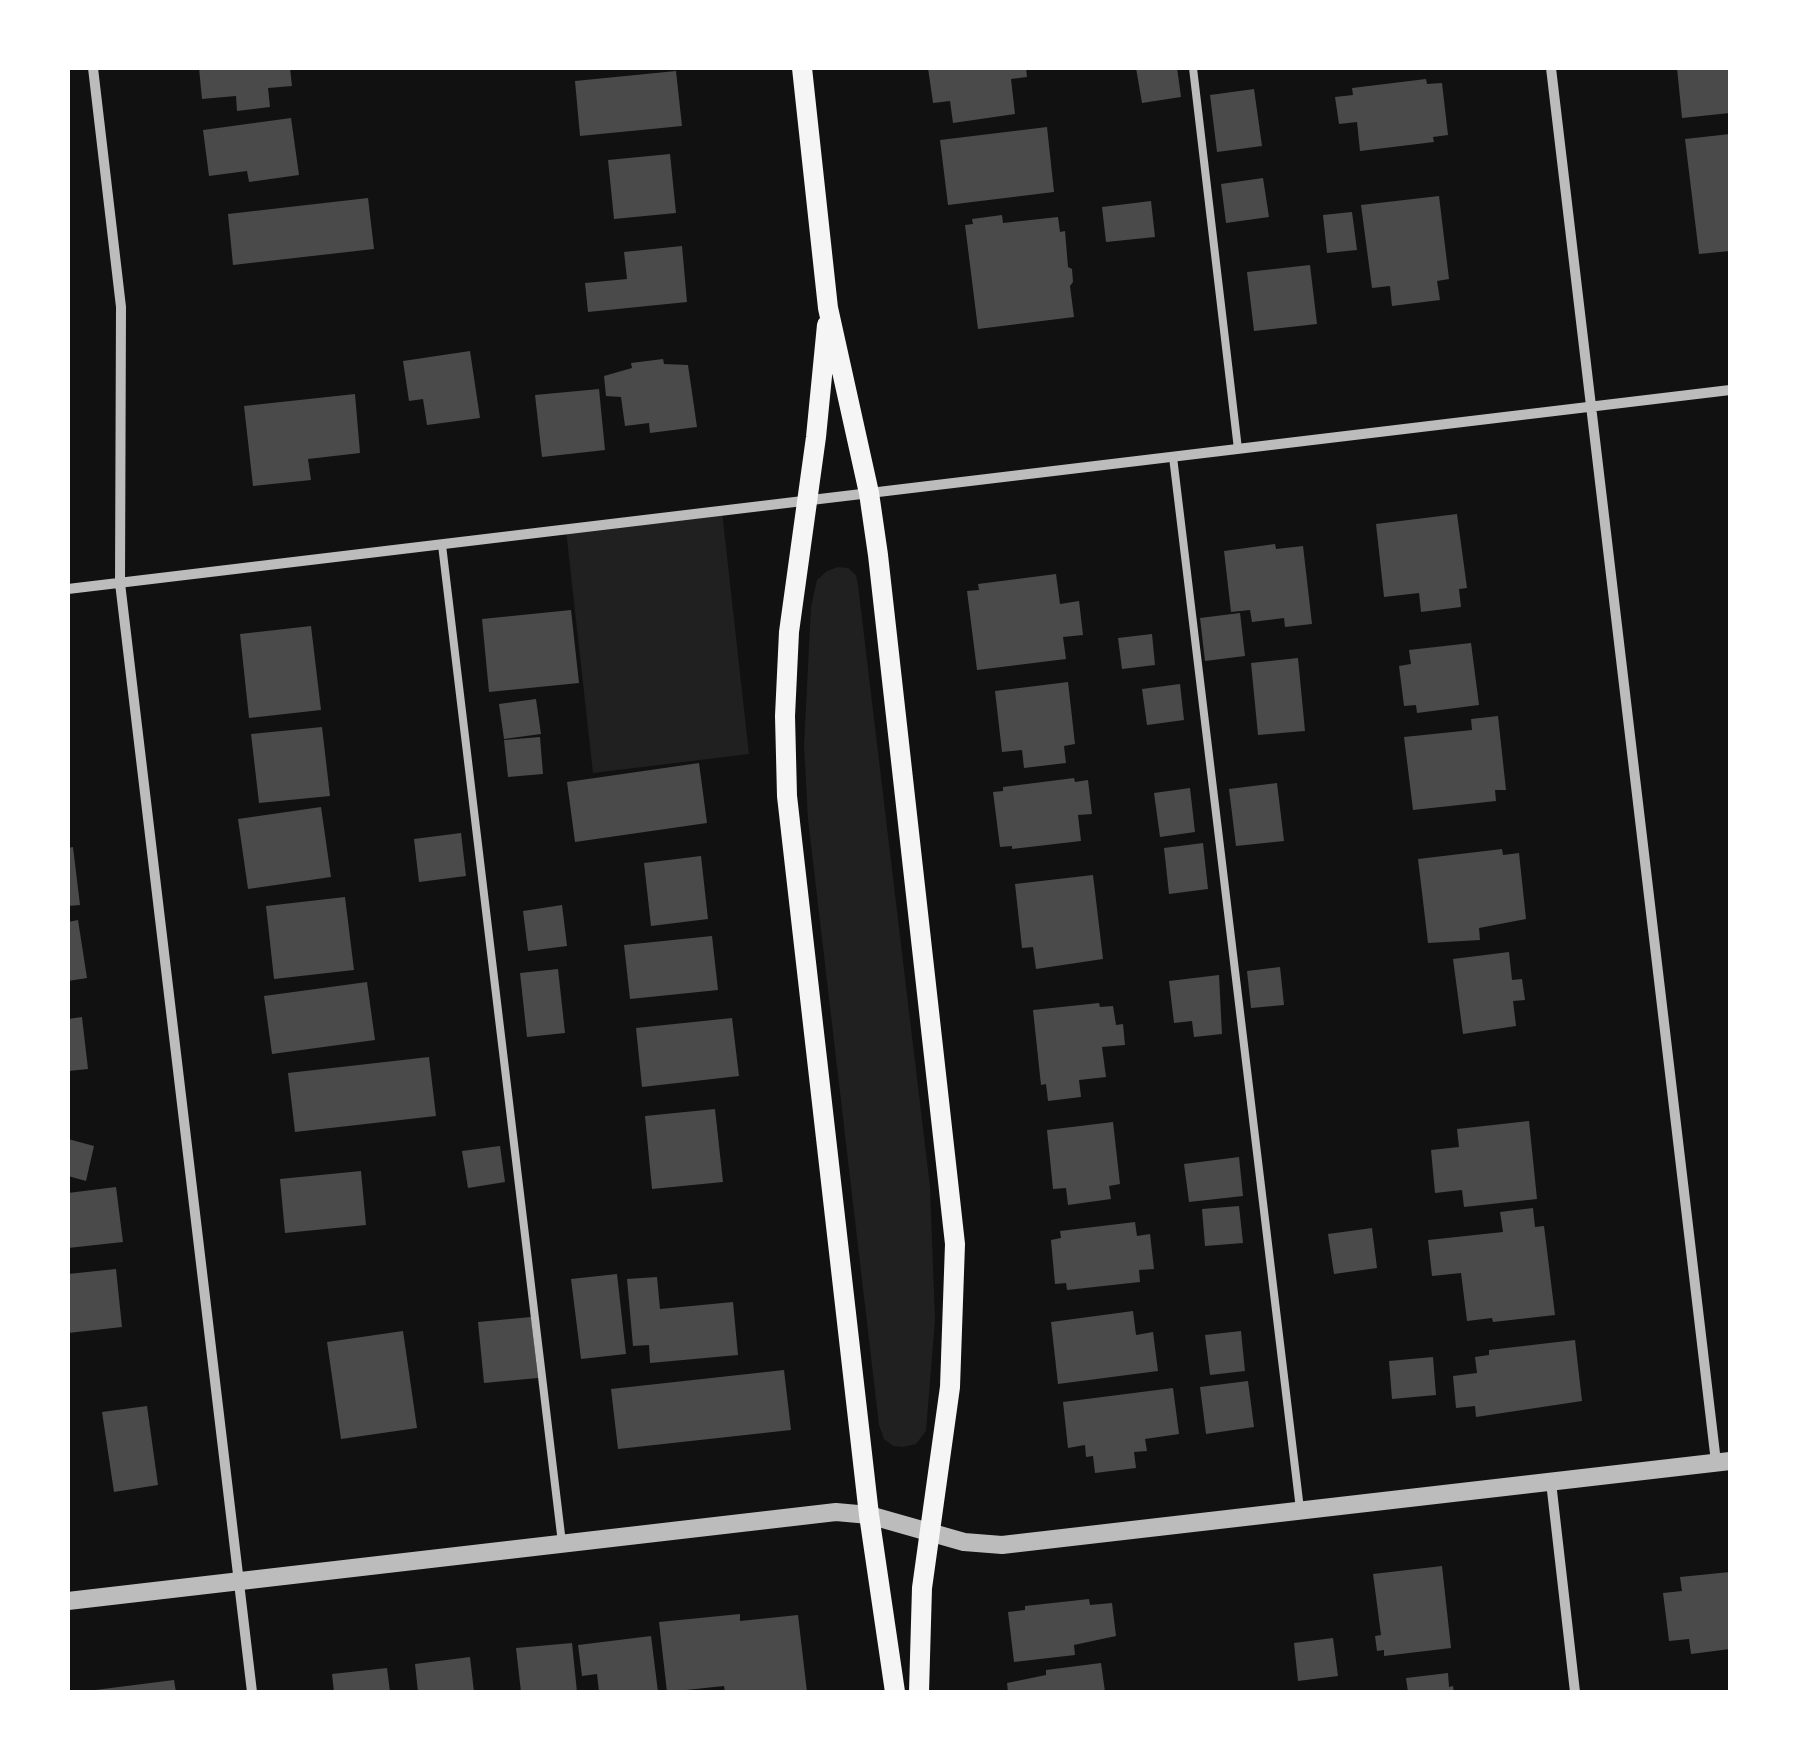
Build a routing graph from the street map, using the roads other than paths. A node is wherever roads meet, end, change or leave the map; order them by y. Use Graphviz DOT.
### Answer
graph roads {
  1 [pos="93,68"];
  2 [pos="802,68"];
  3 [pos="1193,68"];
  4 [pos="1551,68"];
  5 [pos="828,308"];
  6 [pos="1730,390"];
  7 [pos="1591,406"];
  8 [pos="1238,448"];
  9 [pos="1173,456"];
  10 [pos="869,493"];
  11 [pos="808,501"];
  12 [pos="442,545"];
  13 [pos="120,583"];
  14 [pos="68,589"];
  15 [pos="1723,1461"];
  16 [pos="1551,1482"];
  17 [pos="1300,1512"];
  18 [pos="869,1516"];
  19 [pos="929,1532"];
  20 [pos="562,1545"];
  21 [pos="238,1582"];
  22 [pos="68,1601"];
  23 [pos="252,1692"];
  24 [pos="896,1692"];
  25 [pos="918,1692"];
  26 [pos="1575,1692"];
  1 -- 13 [label="street"];
  2 -- 5 [label="main road"];
  3 -- 8 [label="lane"];
  4 -- 7 [label="street"];
  5 -- 10 [label="main road"];
  5 -- 11 [label="main road"];
  6 -- 7 [label="street"];
  7 -- 8 [label="street"];
  7 -- 15 [label="street"];
  8 -- 9 [label="street"];
  9 -- 10 [label="street"];
  9 -- 17 [label="lane"];
  10 -- 11 [label="street"];
  10 -- 19 [label="main road"];
  11 -- 12 [label="street"];
  11 -- 18 [label="main road"];
  12 -- 13 [label="street"];
  12 -- 20 [label="lane"];
  13 -- 14 [label="street"];
  13 -- 21 [label="street"];
  15 -- 16 [label="street"];
  16 -- 17 [label="street"];
  16 -- 26 [label="street"];
  17 -- 19 [label="street"];
  18 -- 19 [label="street"];
  18 -- 20 [label="street"];
  18 -- 24 [label="main road"];
  19 -- 25 [label="main road"];
  20 -- 21 [label="street"];
  21 -- 22 [label="street"];
  21 -- 23 [label="street"];
}
